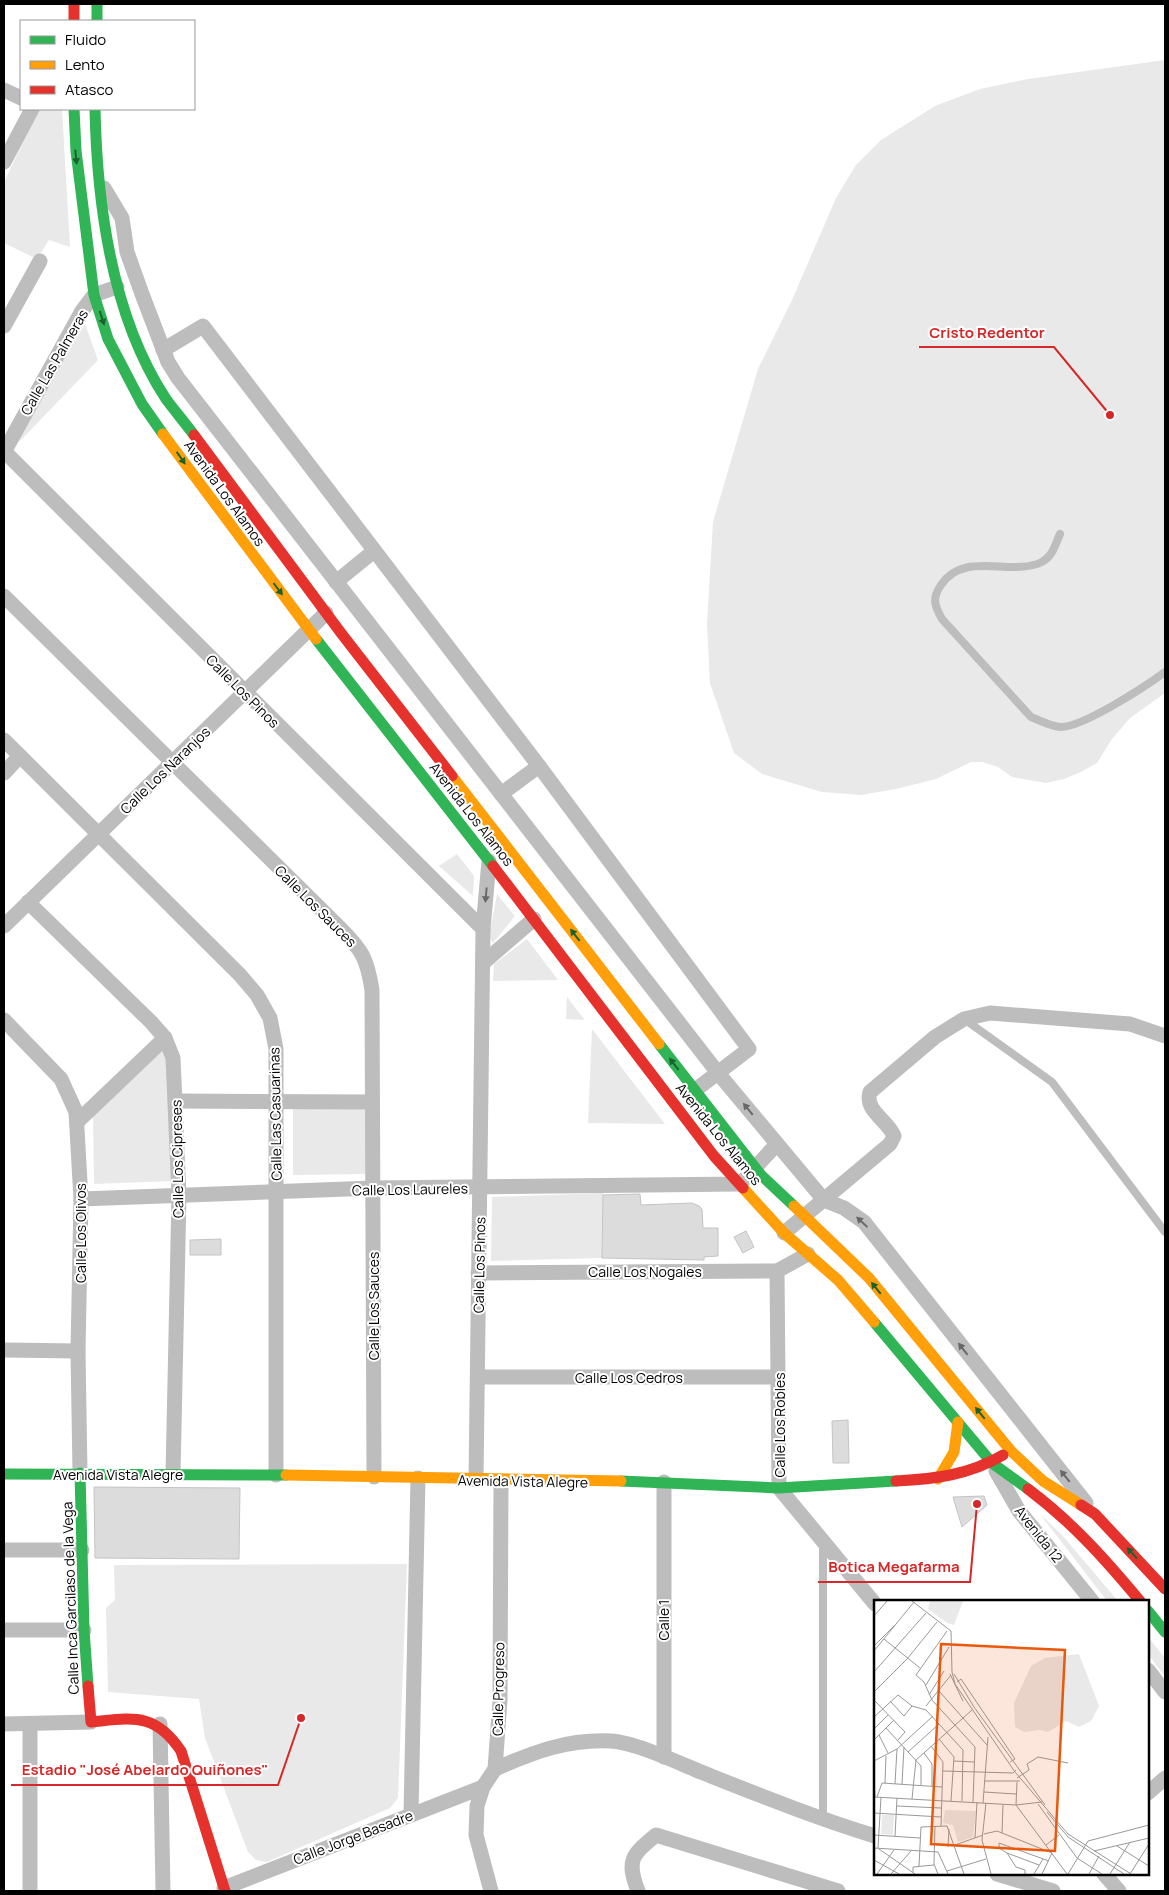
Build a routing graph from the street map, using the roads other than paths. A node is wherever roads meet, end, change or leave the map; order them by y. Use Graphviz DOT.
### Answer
graph roads {
  1 [pos="74,4"];
  2 [pos="97,4"];
  3 [pos="74,20"];
  4 [pos="97,20"];
  5 [pos="4,90"];
  6 [pos="20,98"];
  7 [pos="31,110"];
  8 [pos="74,110"];
  9 [pos="95,110"];
  10 [pos="4,162"];
  11 [pos="100,182"];
  12 [pos="40,261"];
  13 [pos="118,287"];
  14 [pos="94,295"];
  15 [pos="4,326"];
  16 [pos="164,350"];
  17 [pos="4,452"];
  18 [pos="1060,534"];
  19 [pos="374,551"];
  20 [pos="336,582"];
  21 [pos="4,596"];
  22 [pos="326,613"];
  23 [pos="309,630"];
  24 [pos="1165,672"];
  25 [pos="244,693"];
  26 [pos="4,740"];
  27 [pos="20,756"];
  28 [pos="172,763"];
  29 [pos="539,766"];
  30 [pos="4,773"];
  31 [pos="505,799"];
  32 [pos="487,822"];
  33 [pos="99,834"];
  34 [pos="470,836"];
  35 [pos="489,861"];
  36 [pos="28,902"];
  37 [pos="534,919"];
  38 [pos="4,926"];
  39 [pos="483,928"];
  40 [pos="483,963"];
  41 [pos="4,1020"];
  42 [pos="964,1020"];
  43 [pos="1165,1036"];
  44 [pos="165,1038"];
  45 [pos="718,1073"];
  46 [pos="694,1091"];
  47 [pos="176,1101"];
  48 [pos="276,1102"];
  49 [pos="371,1102"];
  50 [pos="77,1122"];
  51 [pos="776,1144"];
  52 [pos="755,1168"];
  53 [pos="740,1184"];
  54 [pos="373,1188"];
  55 [pos="481,1188"];
  56 [pos="277,1193"];
  57 [pos="179,1196"];
  58 [pos="81,1199"];
  59 [pos="824,1200"];
  60 [pos="804,1217"];
  61 [pos="1165,1232"];
  62 [pos="784,1234"];
  63 [pos="808,1254"];
  64 [pos="777,1271"];
  65 [pos="478,1272"];
  66 [pos="4,1350"];
  67 [pos="78,1351"];
  68 [pos="478,1377"];
  69 [pos="779,1377"];
  70 [pos="958,1422"];
  71 [pos="1032,1436"];
  72 [pos="1010,1451"];
  73 [pos="992,1463"];
  74 [pos="80,1473"];
  75 [pos="4,1474"];
  76 [pos="173,1474"];
  77 [pos="276,1475"];
  78 [pos="374,1477"];
  79 [pos="418,1478"];
  80 [pos="938,1479"];
  81 [pos="476,1480"];
  82 [pos="501,1481"];
  83 [pos="664,1482"];
  84 [pos="779,1488"];
  85 [pos="1095,1514"];
  86 [pos="823,1543"];
  87 [pos="4,1550"];
  88 [pos="82,1550"];
  89 [pos="1165,1589"];
  90 [pos="1091,1600"];
  91 [pos="1139,1600"];
  92 [pos="874,1603"];
  93 [pos="1149,1612"];
  94 [pos="4,1630"];
  95 [pos="84,1630"];
  96 [pos="1165,1632"];
  97 [pos="1149,1671"];
  98 [pos="1165,1692"];
  99 [pos="91,1722"];
  100 [pos="4,1724"];
  101 [pos="30,1724"];
  102 [pos="160,1724"];
  103 [pos="664,1757"];
  104 [pos="495,1769"];
  105 [pos="1165,1778"];
  106 [pos="483,1787"];
  107 [pos="1149,1791"];
  108 [pos="411,1815"];
  109 [pos="823,1820"];
  110 [pos="874,1836"];
  111 [pos="1000,1875"];
  112 [pos="1105,1875"];
  113 [pos="224,1889"];
  114 [pos="30,1891"];
  115 [pos="163,1891"];
  116 [pos="491,1891"];
  117 [pos="638,1891"];
  118 [pos="838,1891"];
  119 [pos="1053,1891"];
  120 [pos="1119,1891"];
  1 -- 3 [label="main road"];
  2 -- 4 [label="main road"];
  5 -- 6 [label="street"];
  7 -- 10 [label="street"];
  8 -- 14 [label="main road, Avenida Los Alamos, one-way"];
  9 -- 11 [label="main road, Avenida Los Alamos"];
  11 -- 13 [label="main road, Avenida Los Alamos"];
  11 -- 16 [label="street"];
  12 -- 15 [label="street"];
  13 -- 14 [label="street, Calle Las Palmeras"];
  13 -- 22 [label="main road, Avenida Los Alamos"];
  14 -- 17 [label="street, Calle Las Palmeras"];
  14 -- 23 [label="main road, Avenida Los Alamos, one-way"];
  16 -- 19 [label="street"];
  16 -- 20 [label="street"];
  17 -- 25 [label="street, Calle Los Pinos"];
  18 -- 24 [label="lane"];
  19 -- 20 [label="street"];
  19 -- 29 [label="street"];
  20 -- 31 [label="street"];
  21 -- 28 [label="street, Calle Los Sauces"];
  22 -- 23 [label="street, Calle Los Naranjos"];
  22 -- 32 [label="main road, Avenida Los Alamos"];
  23 -- 25 [label="street, Calle Los Naranjos"];
  23 -- 34 [label="main road, Avenida Los Alamos"];
  25 -- 28 [label="street, Calle Los Naranjos"];
  25 -- 39 [label="street, Calle Los Pinos"];
  26 -- 27 [label="street, Calle Las Casuarinas"];
  27 -- 30 [label="street"];
  27 -- 33 [label="street, Calle Las Casuarinas"];
  28 -- 33 [label="street, Calle Los Naranjos"];
  28 -- 49 [label="street, Calle Los Sauces"];
  29 -- 31 [label="street"];
  29 -- 45 [label="street"];
  31 -- 32 [label="street"];
  31 -- 45 [label="street"];
  32 -- 34 [label="street"];
  46 -- 32 [label="main road, Avenida Los Alamos, one-way"];
  33 -- 36 [label="street, Calle Los Naranjos"];
  33 -- 48 [label="street, Calle Las Casuarinas"];
  34 -- 35 [label="main road, Avenida Los Alamos"];
  35 -- 37 [label="main road, Avenida Los Alamos"];
  35 -- 39 [label="street, Calle Los Pinos, one-way"];
  36 -- 38 [label="street, Calle Los Naranjos"];
  36 -- 44 [label="street, Calle Los Cipreses"];
  37 -- 40 [label="street"];
  37 -- 53 [label="main road, Avenida Los Alamos"];
  39 -- 40 [label="street, Calle Los Pinos"];
  40 -- 55 [label="street, Calle Los Pinos"];
  41 -- 50 [label="street, Calle Los Olivos"];
  42 -- 43 [label="street"];
  42 -- 59 [label="street"];
  42 -- 61 [label="lane"];
  44 -- 47 [label="street, Calle Los Cipreses"];
  44 -- 50 [label="street"];
  45 -- 46 [label="street"];
  51 -- 45 [label="street, one-way"];
  46 -- 52 [label="main road, Avenida Los Alamos"];
  47 -- 48 [label="street"];
  47 -- 57 [label="street, Calle Los Cipreses"];
  48 -- 49 [label="street"];
  48 -- 56 [label="street, Calle Las Casuarinas"];
  49 -- 54 [label="street, Calle Los Sauces"];
  50 -- 58 [label="street, Calle Los Olivos"];
  51 -- 52 [label="street"];
  51 -- 59 [label="street"];
  52 -- 53 [label="street"];
  52 -- 60 [label="main road, Avenida Los Alamos"];
  53 -- 55 [label="street, Calle Los Laureles"];
  53 -- 62 [label="main road, Avenida Los Alamos"];
  54 -- 55 [label="street, Calle Los Laureles"];
  54 -- 56 [label="street, Calle Los Laureles"];
  54 -- 78 [label="street, Calle Los Sauces"];
  55 -- 65 [label="street, Calle Los Pinos"];
  56 -- 57 [label="street, Calle Los Laureles"];
  56 -- 77 [label="street, Calle Las Casuarinas"];
  57 -- 58 [label="street, Calle Los Laureles"];
  57 -- 76 [label="street, Calle Los Cipreses"];
  58 -- 67 [label="street, Calle Los Olivos"];
  59 -- 60 [label="street"];
  71 -- 59 [label="street, one-way"];
  60 -- 62 [label="street"];
  72 -- 60 [label="main road, Avenida Los Alamos, one-way"];
  62 -- 63 [label="main road, Avenida Los Alamos"];
  63 -- 64 [label="street, Calle Los Nogales"];
  63 -- 70 [label="main road, Avenida Los Alamos"];
  64 -- 65 [label="street, Calle Los Nogales"];
  64 -- 69 [label="street, Calle Los Robles"];
  65 -- 68 [label="street, Calle Los Pinos"];
  66 -- 67 [label="street"];
  67 -- 74 [label="street, Calle Los Olivos"];
  68 -- 69 [label="street, Calle Los Cedros"];
  68 -- 81 [label="street, Calle Los Pinos"];
  69 -- 84 [label="street, Calle Los Robles"];
  70 -- 73 [label="main road, Avenida Los Alamos"];
  70 -- 80 [label="main road"];
  71 -- 72 [label="street, Avenida Vista Alegre"];
  85 -- 71 [label="street, one-way"];
  72 -- 73 [label="main road, Avenida Vista Alegre"];
  72 -- 85 [label="main road, Avenida Los Alamos"];
  73 -- 80 [label="main road, Avenida Vista Alegre"];
  73 -- 90 [label="street, Avenida 12"];
  73 -- 91 [label="main road, Avenida Los Alamos"];
  74 -- 75 [label="main road, Avenida Vista Alegre"];
  74 -- 76 [label="main road, Avenida Vista Alegre"];
  74 -- 88 [label="main road, Calle Inca Garcilaso de la Vega"];
  76 -- 77 [label="main road, Avenida Vista Alegre"];
  77 -- 78 [label="main road, Avenida Vista Alegre"];
  78 -- 79 [label="main road, Avenida Vista Alegre"];
  79 -- 81 [label="main road, Avenida Vista Alegre"];
  79 -- 108 [label="street"];
  80 -- 84 [label="main road, Avenida Vista Alegre"];
  81 -- 82 [label="main road, Avenida Vista Alegre"];
  82 -- 83 [label="main road, Avenida Vista Alegre"];
  82 -- 104 [label="street, Calle Progreso"];
  83 -- 84 [label="main road, Avenida Vista Alegre"];
  83 -- 103 [label="street, Calle 1"];
  84 -- 86 [label="street, Calle Los Robles"];
  89 -- 85 [label="main road, Avenida Los Alamos, one-way"];
  86 -- 92 [label="street, Calle Los Robles"];
  86 -- 109 [label="lane"];
  87 -- 88 [label="street"];
  88 -- 95 [label="main road, Calle Inca Garcilaso de la Vega"];
  93 -- 96 [label="main road"];
  94 -- 95 [label="street"];
  95 -- 99 [label="main road, Calle Inca Garcilaso de la Vega"];
  97 -- 98 [label="street"];
  99 -- 101 [label="street"];
  99 -- 102 [label="main road"];
  100 -- 101 [label="street"];
  101 -- 114 [label="street"];
  102 -- 113 [label="main road"];
  102 -- 115 [label="street"];
  103 -- 104 [label="street"];
  103 -- 109 [label="street"];
  104 -- 106 [label="street, Calle Progreso"];
  105 -- 107 [label="street"];
  106 -- 108 [label="street, Calle Jorge Basadre"];
  106 -- 116 [label="street, Calle Progreso"];
  108 -- 113 [label="street, Calle Jorge Basadre"];
  109 -- 110 [label="street"];
  111 -- 119 [label="street"];
  112 -- 120 [label="street"];
  117 -- 118 [label="street"];
}
